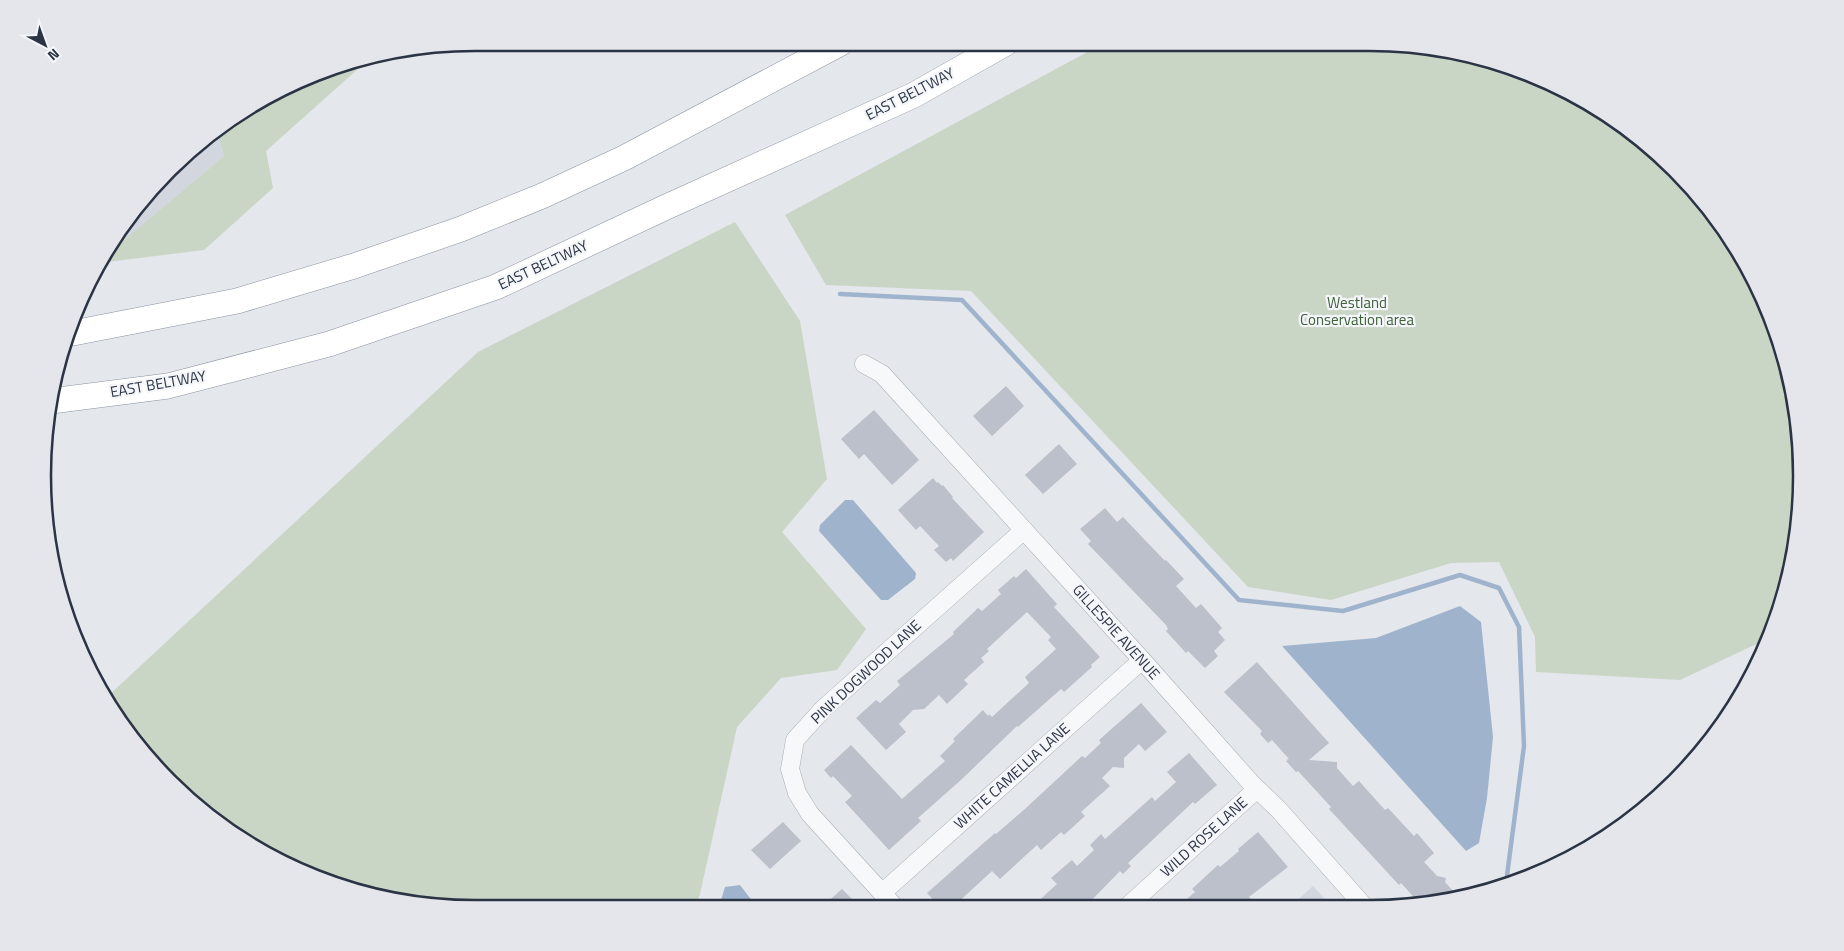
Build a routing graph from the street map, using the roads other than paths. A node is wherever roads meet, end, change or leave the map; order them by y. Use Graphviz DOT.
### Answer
graph roads {
  1 [pos="820,51"];
  2 [pos="827,51"];
  3 [pos="992,51"];
  4 [pos="999,51"];
  5 [pos="800,66"];
  6 [pos="914,95"];
  7 [pos="77,332"];
  8 [pos="864,364"];
  9 [pos="58,400"];
  10 [pos="1024,530"];
  11 [pos="1142,660"];
  12 [pos="1257,789"];
  13 [pos="882,893"];
  14 [pos="888,900"];
  15 [pos="1135,900"];
  16 [pos="1359,900"];
  1 -- 5 [label="highway"];
  2 -- 5 [label="highway"];
  3 -- 6 [label="highway, EAST BELTWAY"];
  4 -- 6 [label="highway"];
  5 -- 7 [label="highway"];
  6 -- 9 [label="highway, EAST BELTWAY"];
  8 -- 10 [label="street, GILLESPIE AVENUE"];
  10 -- 11 [label="street, GILLESPIE AVENUE"];
  10 -- 13 [label="street, PINK DOGWOOD LANE"];
  11 -- 12 [label="street, GILLESPIE AVENUE"];
  11 -- 13 [label="street, WHITE CAMELLIA LANE"];
  12 -- 15 [label="street, WILD ROSE LANE"];
  12 -- 16 [label="street, GILLESPIE AVENUE"];
  13 -- 14 [label="street, PINK DOGWOOD LANE"];
}
